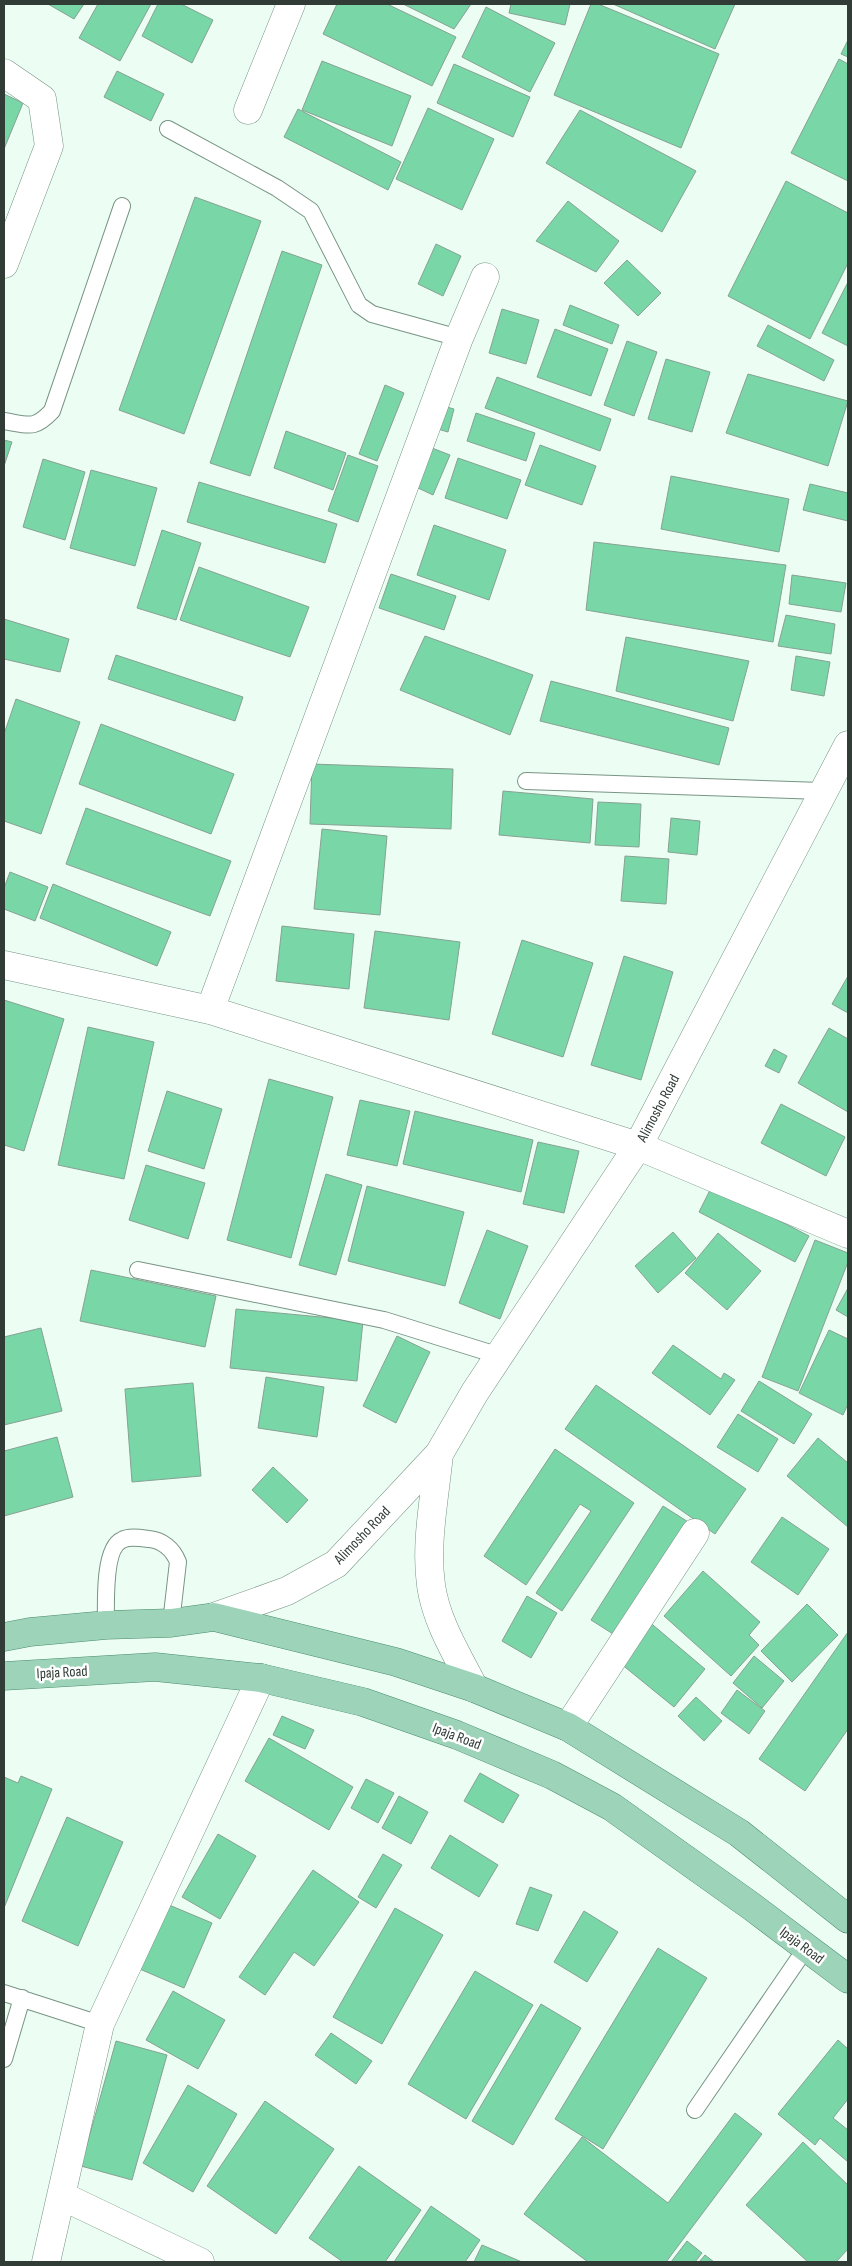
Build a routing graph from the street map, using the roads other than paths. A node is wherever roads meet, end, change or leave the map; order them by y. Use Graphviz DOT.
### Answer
graph roads {
  1 [pos="291,4"];
  2 [pos="4,73"];
  3 [pos="248,110"];
  4 [pos="168,129"];
  5 [pos="122,206"];
  6 [pos="4,264"];
  7 [pos="485,277"];
  8 [pos="459,338"];
  9 [pos="4,421"];
  10 [pos="848,745"];
  11 [pos="526,781"];
  12 [pos="822,791"];
  13 [pos="4,965"];
  14 [pos="210,1010"];
  15 [pos="638,1146"];
  16 [pos="848,1234"];
  17 [pos="138,1270"];
  18 [pos="500,1356"];
  19 [pos="439,1454"];
  20 [pos="695,1533"];
  21 [pos="214,1617"];
  22 [pos="171,1623"];
  23 [pos="106,1625"];
  24 [pos="4,1638"];
  25 [pos="4,1676"];
  26 [pos="261,1678"];
  27 [pos="474,1688"];
  28 [pos="568,1727"];
  29 [pos="848,1919"];
  30 [pos="806,1948"];
  31 [pos="848,1980"];
  32 [pos="4,1993"];
  33 [pos="22,1998"];
  34 [pos="100,2024"];
  35 [pos="4,2059"];
  36 [pos="696,2110"];
  37 [pos="62,2196"];
  38 [pos="46,2262"];
  39 [pos="200,2262"];
  1 -- 3 [label="street"];
  2 -- 6 [label="street"];
  4 -- 8 [label="lane"];
  5 -- 9 [label="lane"];
  7 -- 8 [label="street"];
  8 -- 14 [label="street"];
  10 -- 12 [label="street, Alimosho Road"];
  11 -- 12 [label="lane"];
  12 -- 15 [label="street, Alimosho Road"];
  13 -- 14 [label="street"];
  14 -- 15 [label="street"];
  15 -- 16 [label="street"];
  15 -- 18 [label="street, Alimosho Road"];
  17 -- 18 [label="lane"];
  18 -- 19 [label="street, Alimosho Road"];
  19 -- 21 [label="street, Alimosho Road"];
  19 -- 27 [label="street, Alimosho Road"];
  20 -- 28 [label="street"];
  21 -- 22 [label="main road"];
  21 -- 27 [label="main road"];
  22 -- 23 [label="main road"];
  22 -- 23 [label="lane"];
  23 -- 24 [label="main road"];
  25 -- 26 [label="main road, Ipaja Road"];
  26 -- 30 [label="main road, Ipaja Road"];
  26 -- 34 [label="street"];
  27 -- 28 [label="main road"];
  28 -- 29 [label="main road"];
  30 -- 31 [label="main road, Ipaja Road"];
  30 -- 36 [label="lane"];
  32 -- 33 [label="lane"];
  33 -- 34 [label="lane"];
  33 -- 35 [label="lane"];
  34 -- 37 [label="street"];
  37 -- 38 [label="street"];
  37 -- 39 [label="street"];
}
